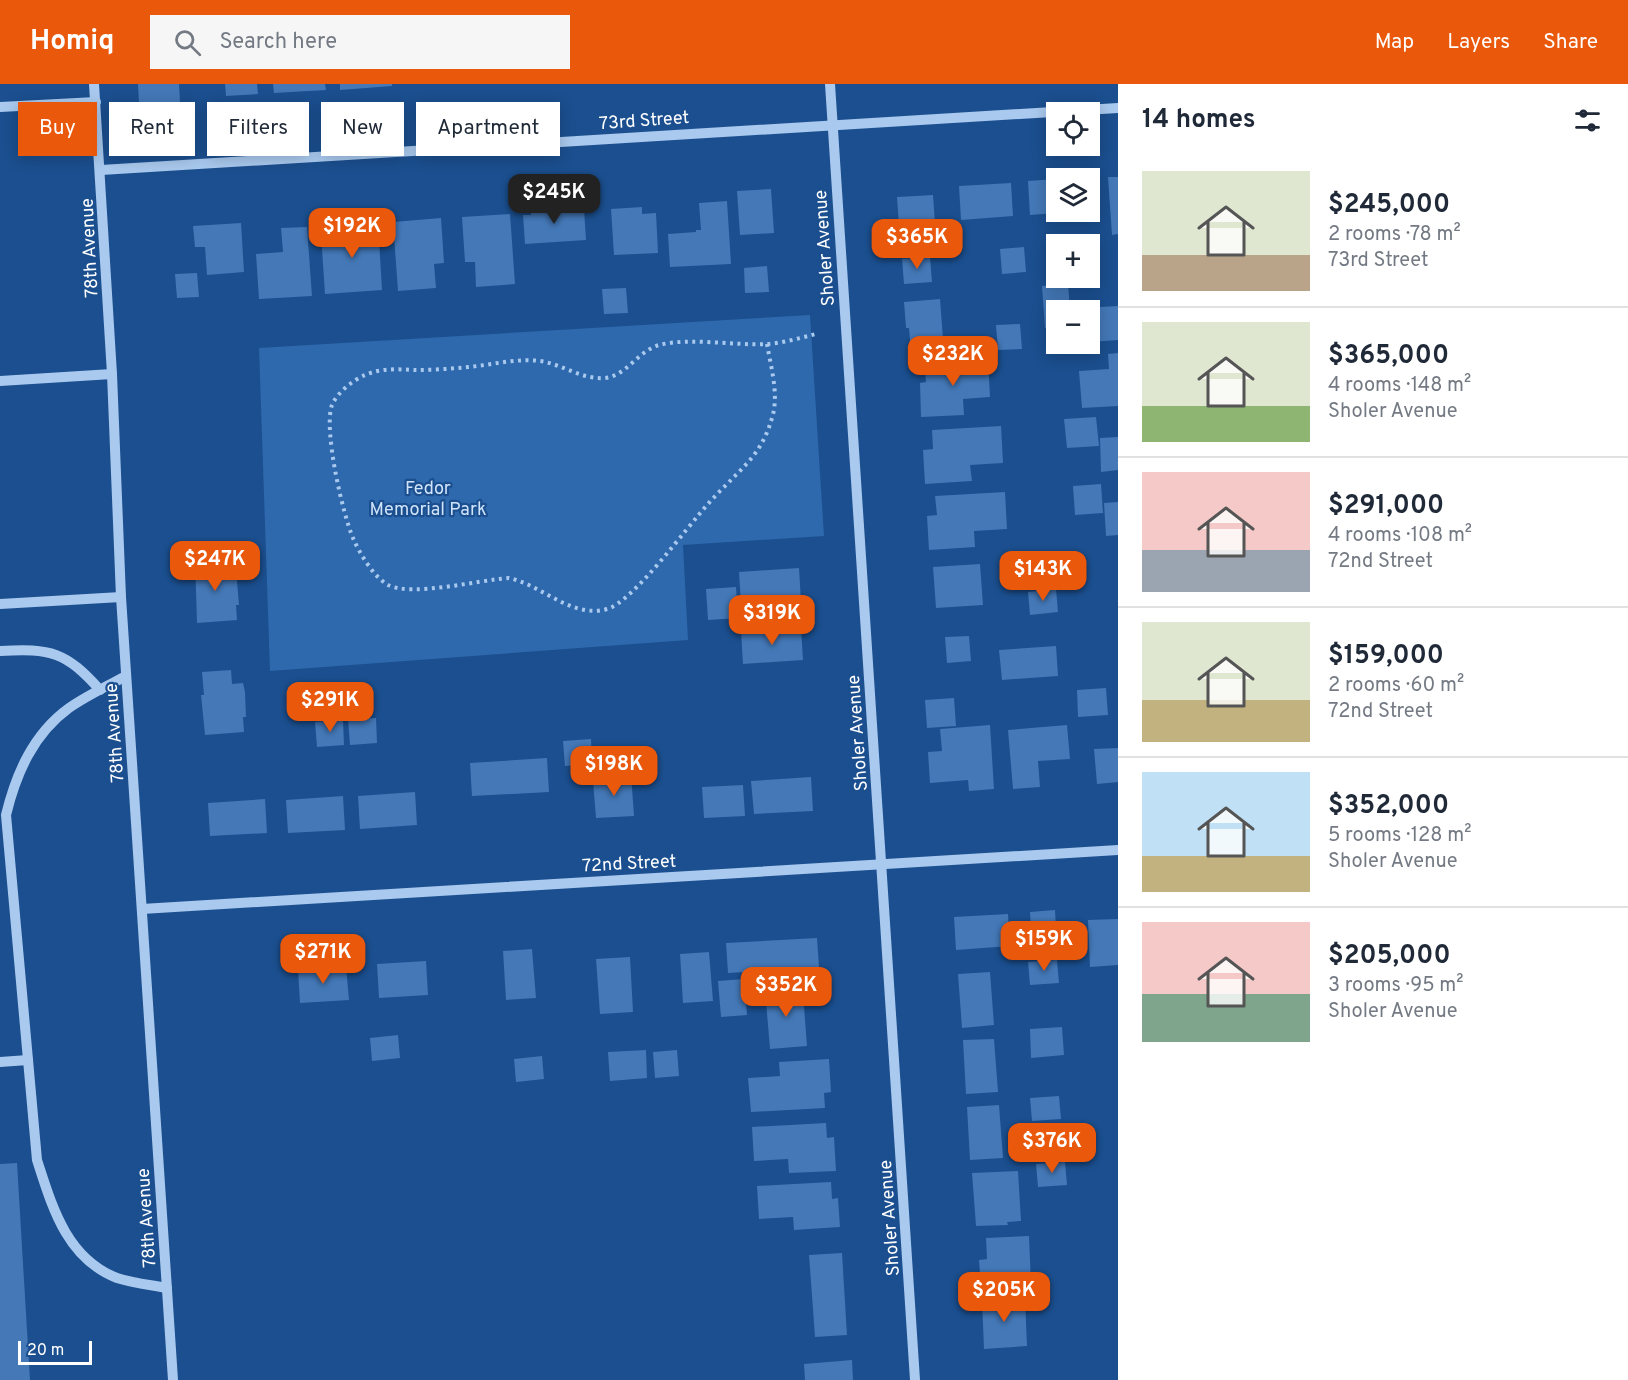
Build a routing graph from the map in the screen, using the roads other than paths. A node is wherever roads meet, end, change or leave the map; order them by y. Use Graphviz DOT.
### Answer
graph roads {
  1 [pos="94,84"];
  2 [pos="830,84"];
  3 [pos="96,102"];
  4 [pos="18,106"];
  5 [pos="0,107"];
  6 [pos="1118,108"];
  7 [pos="97,116"];
  8 [pos="832,125"];
  9 [pos="101,170"];
  10 [pos="112,374"];
  11 [pos="0,381"];
  12 [pos="121,597"];
  13 [pos="0,604"];
  14 [pos="0,651"];
  15 [pos="126,676"];
  16 [pos="100,690"];
  17 [pos="4,805"];
  18 [pos="1118,850"];
  19 [pos="883,864"];
  20 [pos="142,909"];
  21 [pos="28,1060"];
  22 [pos="0,1062"];
  23 [pos="166,1288"];
  24 [pos="173,1380"];
  25 [pos="915,1380"];
  1 -- 3 [label="street, 78th Avenue"];
  2 -- 8 [label="street, Sholer Avenue"];
  4 -- 5 [label="street"];
  6 -- 8 [label="street, 73rd Street"];
  7 -- 9 [label="street, 78th Avenue"];
  8 -- 9 [label="street, 73rd Street"];
  8 -- 19 [label="street, Sholer Avenue"];
  9 -- 10 [label="street, 78th Avenue"];
  10 -- 11 [label="street"];
  10 -- 12 [label="street, 78th Avenue"];
  12 -- 13 [label="street"];
  12 -- 15 [label="street, 78th Avenue"];
  14 -- 16 [label="street"];
  15 -- 16 [label="street"];
  15 -- 20 [label="street, 78th Avenue"];
  16 -- 17 [label="street"];
  17 -- 21 [label="street"];
  18 -- 19 [label="street, 72nd Street"];
  19 -- 20 [label="street, 72nd Street"];
  19 -- 25 [label="street, Sholer Avenue"];
  20 -- 23 [label="street, 78th Avenue"];
  21 -- 22 [label="street"];
  21 -- 23 [label="street"];
  23 -- 24 [label="street, 78th Avenue"];
}
